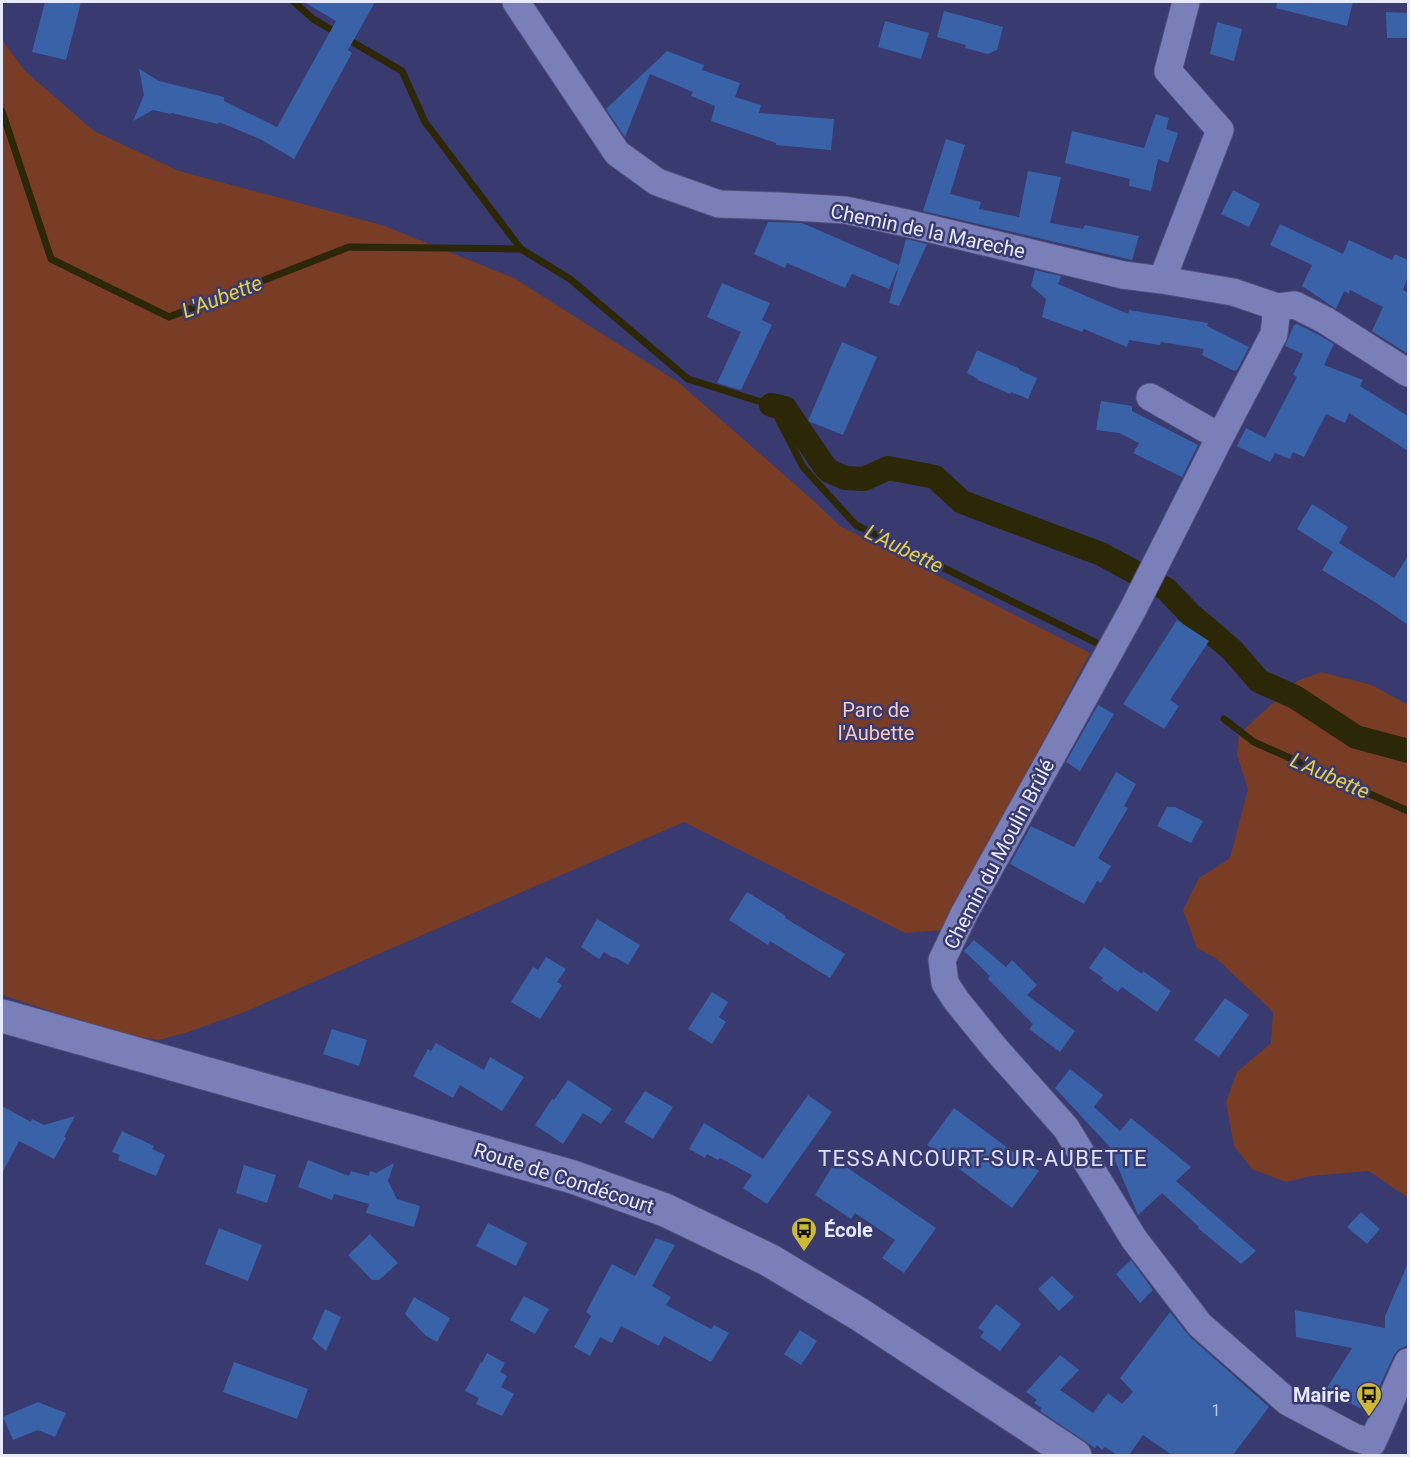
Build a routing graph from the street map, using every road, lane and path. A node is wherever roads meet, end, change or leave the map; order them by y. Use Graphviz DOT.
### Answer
graph roads {
  1 [pos="516,2"];
  2 [pos="1186,2"];
  3 [pos="1162,280"];
  4 [pos="1276,307"];
  5 [pos="1408,373"];
  6 [pos="1150,397"];
  7 [pos="1220,437"];
  8 [pos="2,1016"];
  9 [pos="1408,1362"];
  10 [pos="1373,1449"];
  11 [pos="1075,1455"];
  1 -- 3 [label="street, Chemin de la Mareche"];
  2 -- 3 [label="street"];
  3 -- 4 [label="street, Chemin de la Mareche"];
  4 -- 5 [label="street, Chemin de la Mareche"];
  4 -- 7 [label="street, Chemin du Moulin Brûlé"];
  6 -- 7 [label="street"];
  7 -- 10 [label="street, Chemin du Moulin Brûlé"];
  8 -- 11 [label="street, Route de Condécourt"];
  9 -- 10 [label="street"];
}
